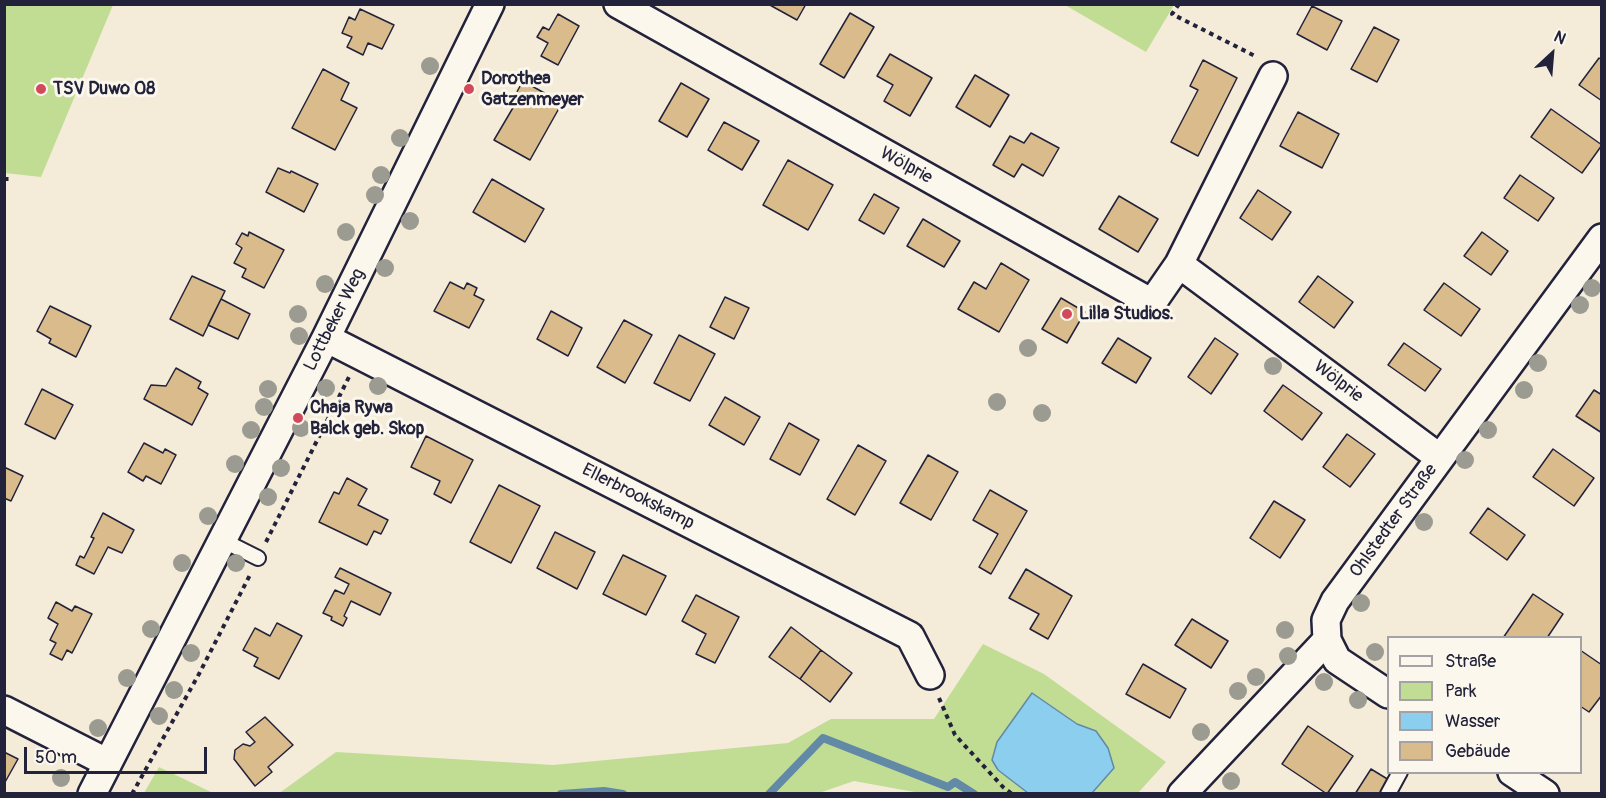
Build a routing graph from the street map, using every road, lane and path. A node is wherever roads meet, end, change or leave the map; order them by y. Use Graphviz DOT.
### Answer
graph roads {
  1 [pos="490,4"];
  2 [pos="618,4"];
  3 [pos="1179,4"];
  4 [pos="1273,76"];
  5 [pos="1602,238"];
  6 [pos="1179,264"];
  7 [pos="326,338"];
  8 [pos="1440,458"];
  9 [pos="222,540"];
  10 [pos="258,558"];
  11 [pos="1327,640"];
  12 [pos="930,675"];
  13 [pos="1387,693"];
  14 [pos="4,710"];
  15 [pos="108,763"];
  16 [pos="1399,774"];
  17 [pos="1515,774"];
  18 [pos="92,794"];
  19 [pos="1012,794"];
  20 [pos="1182,794"];
  21 [pos="1388,794"];
  22 [pos="1545,794"];
  1 -- 7 [label="street, Lottbeker Weg"];
  2 -- 6 [label="street, Wölprie"];
  3 -- 4 [label="path"];
  4 -- 6 [label="street, Wölprie"];
  5 -- 8 [label="street, Ohlstedter Straße"];
  6 -- 8 [label="street, Wölprie"];
  7 -- 9 [label="street, Lottbeker Weg"];
  7 -- 12 [label="street, Ellerbrookskamp"];
  8 -- 11 [label="street, Ohlstedter Straße"];
  9 -- 10 [label="lane"];
  9 -- 15 [label="street, Lottbeker Weg"];
  11 -- 13 [label="street"];
  11 -- 20 [label="street"];
  12 -- 19 [label="path"];
  14 -- 15 [label="street"];
  15 -- 18 [label="street, Lottbeker Weg"];
  16 -- 21 [label="lane"];
  17 -- 22 [label="street"];
}
